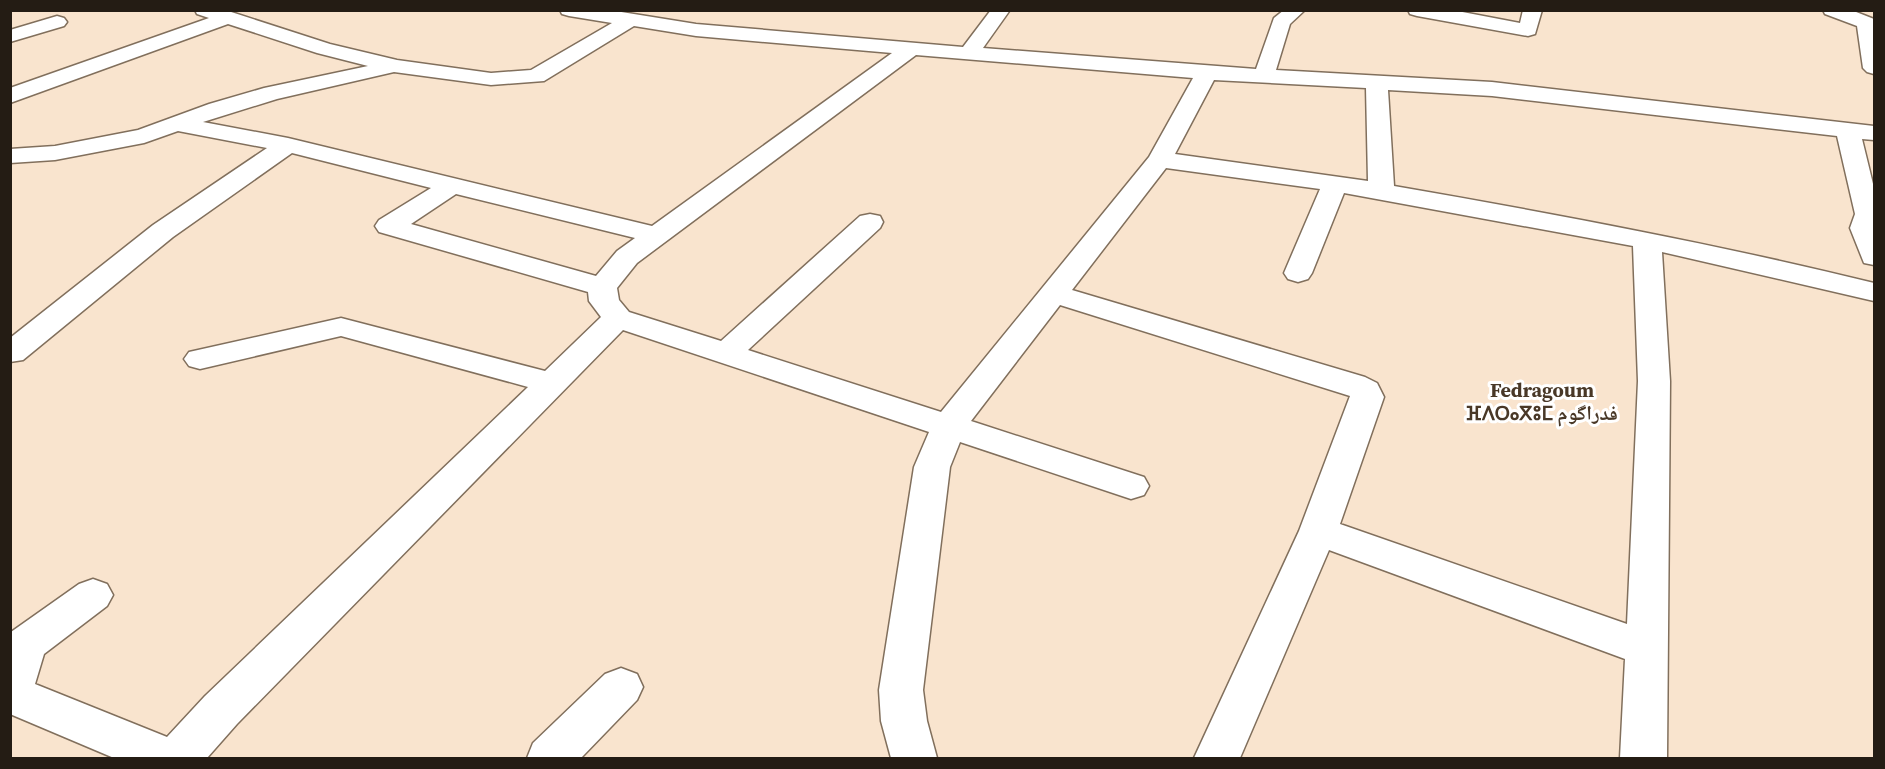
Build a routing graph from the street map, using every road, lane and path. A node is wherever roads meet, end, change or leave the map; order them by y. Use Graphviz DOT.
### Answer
graph roads {
  1 [pos="204,10"];
  2 [pos="261,10"];
  3 [pos="723,10"];
  4 [pos="1001,10"];
  5 [pos="1296,10"];
  6 [pos="1417,10"];
  7 [pos="1533,10"];
  8 [pos="1832,10"];
  9 [pos="575,11"];
  10 [pos="232,20"];
  11 [pos="629,21"];
  12 [pos="57,22"];
  13 [pos="1870,24"];
  14 [pos="696,30"];
  15 [pos="10,36"];
  16 [pos="910,50"];
  17 [pos="968,55"];
  18 [pos="397,66"];
  19 [pos="1875,68"];
  20 [pos="1208,73"];
  21 [pos="1264,76"];
  22 [pos="1377,82"];
  23 [pos="10,96"];
  24 [pos="177,124"];
  25 [pos="1848,132"];
  26 [pos="1875,133"];
  27 [pos="288,145"];
  28 [pos="10,156"];
  29 [pos="1160,160"];
  30 [pos="1335,184"];
  31 [pos="453,185"];
  32 [pos="1381,191"];
  33 [pos="870,222"];
  34 [pos="654,235"];
  35 [pos="1647,241"];
  36 [pos="1875,257"];
  37 [pos="1298,273"];
  38 [pos="602,287"];
  39 [pos="1875,292"];
  40 [pos="1054,294"];
  41 [pos="618,318"];
  42 [pos="12,353"];
  43 [pos="725,354"];
  44 [pos="200,359"];
  45 [pos="552,383"];
  46 [pos="949,426"];
  47 [pos="1131,486"];
  48 [pos="1318,531"];
  49 [pos="93,595"];
  50 [pos="1646,649"];
  51 [pos="621,687"];
  52 [pos="10,693"];
  53 [pos="164,759"];
  54 [pos="178,759"];
  55 [pos="550,759"];
  56 [pos="914,759"];
  57 [pos="1217,759"];
  58 [pos="1644,759"];
  1 -- 10 [label="street"];
  2 -- 10 [label="street"];
  3 -- 14 [label="street"];
  4 -- 17 [label="street"];
  5 -- 21 [label="street"];
  6 -- 7 [label="street"];
  8 -- 13 [label="street"];
  9 -- 11 [label="street"];
  10 -- 18 [label="street"];
  10 -- 23 [label="street"];
  11 -- 14 [label="street"];
  11 -- 18 [label="street"];
  12 -- 15 [label="street"];
  13 -- 19 [label="street"];
  14 -- 16 [label="street"];
  16 -- 17 [label="street"];
  16 -- 34 [label="street"];
  17 -- 20 [label="street"];
  18 -- 24 [label="street"];
  20 -- 21 [label="street"];
  20 -- 29 [label="street"];
  21 -- 22 [label="street"];
  22 -- 25 [label="street"];
  22 -- 32 [label="street"];
  24 -- 27 [label="street"];
  24 -- 28 [label="street"];
  25 -- 26 [label="street"];
  25 -- 36 [label="street"];
  27 -- 31 [label="street"];
  27 -- 42 [label="street"];
  29 -- 30 [label="street"];
  29 -- 40 [label="street"];
  30 -- 32 [label="street"];
  30 -- 37 [label="street"];
  31 -- 34 [label="street"];
  31 -- 38 [label="street"];
  32 -- 35 [label="street"];
  33 -- 43 [label="street"];
  34 -- 38 [label="street"];
  35 -- 39 [label="street"];
  35 -- 50 [label="street"];
  38 -- 41 [label="street"];
  40 -- 46 [label="street"];
  40 -- 48 [label="street"];
  41 -- 43 [label="street"];
  41 -- 45 [label="street"];
  43 -- 46 [label="street"];
  44 -- 45 [label="street"];
  45 -- 54 [label="street"];
  46 -- 47 [label="street"];
  46 -- 56 [label="street"];
  48 -- 50 [label="street"];
  48 -- 57 [label="street"];
  49 -- 52 [label="street"];
  50 -- 58 [label="street"];
  51 -- 55 [label="street"];
  52 -- 53 [label="street"];
}
